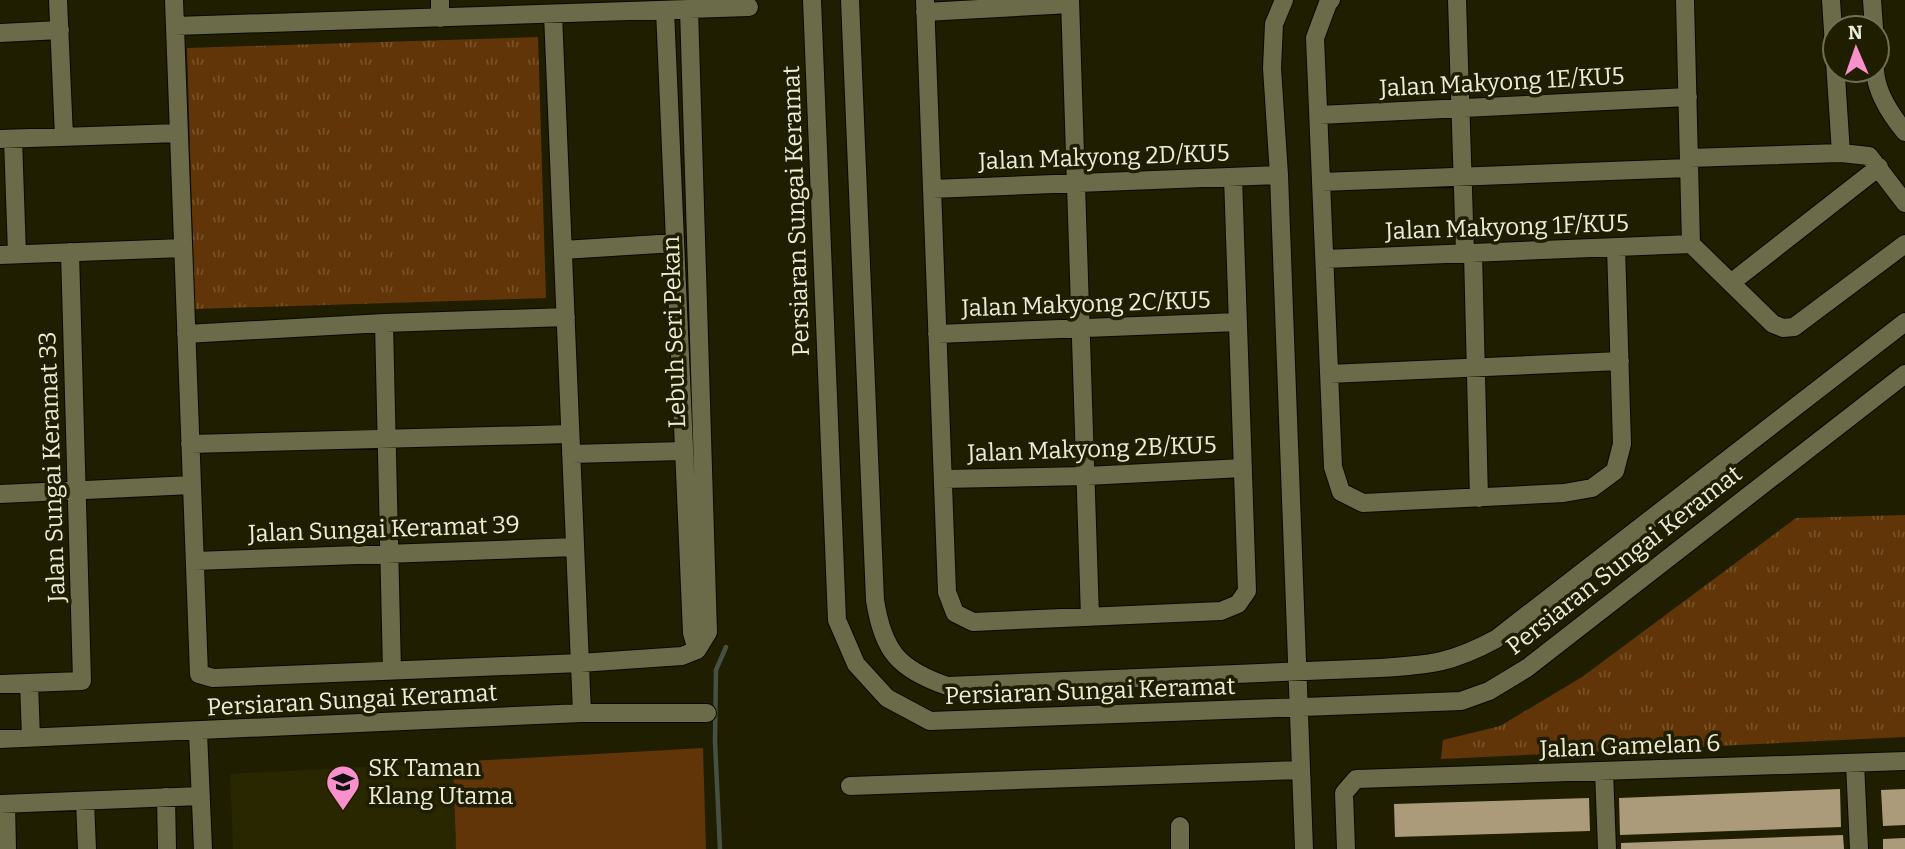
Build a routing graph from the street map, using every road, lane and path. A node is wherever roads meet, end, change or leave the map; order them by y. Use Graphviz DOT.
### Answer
graph roads {
  1 [pos="58,0"];
  2 [pos="174,0"];
  3 [pos="812,0"];
  4 [pos="850,0"];
  5 [pos="1284,0"];
  6 [pos="1331,0"];
  7 [pos="1457,0"];
  8 [pos="1685,0"];
  9 [pos="1831,0"];
  10 [pos="1070,2"];
  11 [pos="925,6"];
  12 [pos="749,7"];
  13 [pos="440,9"];
  14 [pos="689,9"];
  15 [pos="665,10"];
  16 [pos="553,14"];
  17 [pos="175,26"];
  18 [pos="60,30"];
  19 [pos="0,33"];
  20 [pos="1878,84"];
  21 [pos="1688,97"];
  22 [pos="1462,108"];
  23 [pos="1319,115"];
  24 [pos="179,132"];
  25 [pos="1905,132"];
  26 [pos="64,137"];
  27 [pos="6,139"];
  28 [pos="1840,153"];
  29 [pos="1689,163"];
  30 [pos="1879,167"];
  31 [pos="1279,175"];
  32 [pos="1463,176"];
  33 [pos="1234,177"];
  34 [pos="1321,182"];
  35 [pos="1076,183"];
  36 [pos="932,188"];
  37 [pos="1905,203"];
  38 [pos="675,243"];
  39 [pos="1691,244"];
  40 [pos="1905,244"];
  41 [pos="1616,247"];
  42 [pos="183,248"];
  43 [pos="563,250"];
  44 [pos="70,252"];
  45 [pos="1469,253"];
  46 [pos="9,254"];
  47 [pos="1325,259"];
  48 [pos="1732,282"];
  49 [pos="566,317"];
  50 [pos="1238,322"];
  51 [pos="1905,322"];
  52 [pos="384,323"];
  53 [pos="1081,329"];
  54 [pos="186,334"];
  55 [pos="937,334"];
  56 [pos="1620,360"];
  57 [pos="1476,368"];
  58 [pos="1329,374"];
  59 [pos="1905,374"];
  60 [pos="570,434"];
  61 [pos="386,439"];
  62 [pos="190,444"];
  63 [pos="683,451"];
  64 [pos="572,454"];
  65 [pos="1243,468"];
  66 [pos="1086,476"];
  67 [pos="943,479"];
  68 [pos="192,485"];
  69 [pos="77,491"];
  70 [pos="0,494"];
  71 [pos="1479,498"];
  72 [pos="575,547"];
  73 [pos="389,554"];
  74 [pos="195,561"];
  75 [pos="1090,617"];
  76 [pos="697,650"];
  77 [pos="580,663"];
  78 [pos="392,671"];
  79 [pos="1298,672"];
  80 [pos="29,683"];
  81 [pos="0,684"];
  82 [pos="1299,707"];
  83 [pos="582,713"];
  84 [pos="707,713"];
  85 [pos="198,732"];
  86 [pos="32,738"];
  87 [pos="0,739"];
  88 [pos="1905,761"];
  89 [pos="1856,763"];
  90 [pos="1301,770"];
  91 [pos="1604,771"];
  92 [pos="850,786"];
  93 [pos="201,796"];
  94 [pos="166,797"];
  95 [pos="85,800"];
  96 [pos="3,804"];
  97 [pos="1180,826"];
  98 [pos="7,849"];
  99 [pos="88,849"];
  100 [pos="167,849"];
  101 [pos="203,849"];
  102 [pos="1180,849"];
  103 [pos="1304,849"];
  104 [pos="1346,849"];
  105 [pos="1607,849"];
  106 [pos="1860,849"];
  1 -- 18 [label="street"];
  2 -- 17 [label="street"];
  3 -- 82 [label="street, Persiaran Sungai Keramat"];
  4 -- 79 [label="street, Persiaran Sungai Keramat"];
  5 -- 31 [label="street"];
  6 -- 23 [label="street"];
  7 -- 22 [label="street"];
  8 -- 21 [label="street"];
  9 -- 28 [label="street"];
  10 -- 11 [label="street"];
  10 -- 35 [label="street"];
  11 -- 36 [label="street"];
  12 -- 14 [label="street"];
  13 -- 16 [label="street"];
  13 -- 17 [label="street"];
  14 -- 15 [label="street"];
  14 -- 76 [label="street, Lebuh Seri Pekan"];
  15 -- 16 [label="street"];
  15 -- 38 [label="street"];
  16 -- 43 [label="street"];
  17 -- 24 [label="street"];
  18 -- 19 [label="street"];
  18 -- 26 [label="street"];
  20 -- 25 [label="street"];
  21 -- 22 [label="street, Jalan Makyong 1E/KU5"];
  21 -- 29 [label="street"];
  22 -- 23 [label="street, Jalan Makyong 1E/KU5"];
  22 -- 32 [label="street"];
  23 -- 34 [label="street"];
  24 -- 26 [label="street"];
  24 -- 42 [label="street"];
  26 -- 27 [label="street"];
  27 -- 46 [label="street"];
  28 -- 29 [label="street"];
  28 -- 30 [label="street"];
  29 -- 32 [label="street"];
  29 -- 39 [label="street"];
  30 -- 37 [label="street"];
  30 -- 48 [label="street"];
  31 -- 33 [label="street, Jalan Makyong 2D/KU5"];
  31 -- 79 [label="street"];
  32 -- 34 [label="street"];
  32 -- 45 [label="street"];
  33 -- 35 [label="street, Jalan Makyong 2D/KU5"];
  33 -- 50 [label="street"];
  34 -- 47 [label="street"];
  35 -- 36 [label="street, Jalan Makyong 2D/KU5"];
  35 -- 53 [label="street"];
  36 -- 55 [label="street"];
  38 -- 43 [label="street"];
  38 -- 63 [label="street"];
  39 -- 41 [label="street, Jalan Makyong 1F/KU5"];
  39 -- 48 [label="street"];
  40 -- 48 [label="street"];
  41 -- 45 [label="street, Jalan Makyong 1F/KU5"];
  41 -- 56 [label="street"];
  42 -- 44 [label="street"];
  42 -- 54 [label="street"];
  43 -- 49 [label="street"];
  44 -- 46 [label="street"];
  44 -- 69 [label="street, Jalan Sungai Keramat 33"];
  45 -- 47 [label="street, Jalan Makyong 1F/KU5"];
  45 -- 57 [label="street"];
  47 -- 58 [label="street"];
  49 -- 52 [label="street"];
  49 -- 60 [label="street"];
  50 -- 53 [label="street, Jalan Makyong 2C/KU5"];
  50 -- 65 [label="street"];
  51 -- 79 [label="street, Persiaran Sungai Keramat"];
  52 -- 54 [label="street"];
  52 -- 61 [label="street"];
  53 -- 55 [label="street, Jalan Makyong 2C/KU5"];
  53 -- 66 [label="street"];
  54 -- 62 [label="street"];
  55 -- 67 [label="street"];
  56 -- 57 [label="street"];
  56 -- 71 [label="street"];
  57 -- 58 [label="street"];
  57 -- 71 [label="street"];
  58 -- 71 [label="street"];
  59 -- 82 [label="street, Persiaran Sungai Keramat"];
  60 -- 61 [label="street"];
  60 -- 64 [label="street"];
  61 -- 62 [label="street"];
  61 -- 73 [label="street"];
  62 -- 68 [label="street"];
  63 -- 64 [label="street"];
  63 -- 76 [label="street"];
  64 -- 72 [label="street"];
  65 -- 66 [label="street, Jalan Makyong 2B/KU5"];
  65 -- 75 [label="street"];
  66 -- 67 [label="street, Jalan Makyong 2B/KU5"];
  66 -- 75 [label="street"];
  67 -- 75 [label="street"];
  68 -- 69 [label="street"];
  68 -- 74 [label="street"];
  69 -- 70 [label="street"];
  69 -- 80 [label="street, Jalan Sungai Keramat 33"];
  72 -- 73 [label="street, Jalan Sungai Keramat 39"];
  72 -- 77 [label="street"];
  73 -- 74 [label="street, Jalan Sungai Keramat 39"];
  73 -- 78 [label="street"];
  74 -- 78 [label="street"];
  76 -- 77 [label="street"];
  77 -- 78 [label="street"];
  77 -- 83 [label="street"];
  79 -- 82 [label="street"];
  80 -- 81 [label="street"];
  80 -- 86 [label="street"];
  82 -- 90 [label="street"];
  83 -- 84 [label="street, Persiaran Sungai Keramat"];
  83 -- 85 [label="street, Persiaran Sungai Keramat"];
  85 -- 86 [label="street, Persiaran Sungai Keramat"];
  85 -- 93 [label="street"];
  86 -- 87 [label="street, Persiaran Sungai Keramat"];
  88 -- 89 [label="street, Jalan Gamelan 6"];
  89 -- 91 [label="street, Jalan Gamelan 6"];
  89 -- 106 [label="street"];
  90 -- 92 [label="street"];
  90 -- 103 [label="street"];
  91 -- 104 [label="street, Jalan Gamelan 6"];
  91 -- 105 [label="street"];
  93 -- 94 [label="street"];
  93 -- 101 [label="street"];
  94 -- 95 [label="street"];
  94 -- 100 [label="street"];
  95 -- 96 [label="street"];
  95 -- 99 [label="street"];
  96 -- 98 [label="street"];
  97 -- 102 [label="street"];
}
